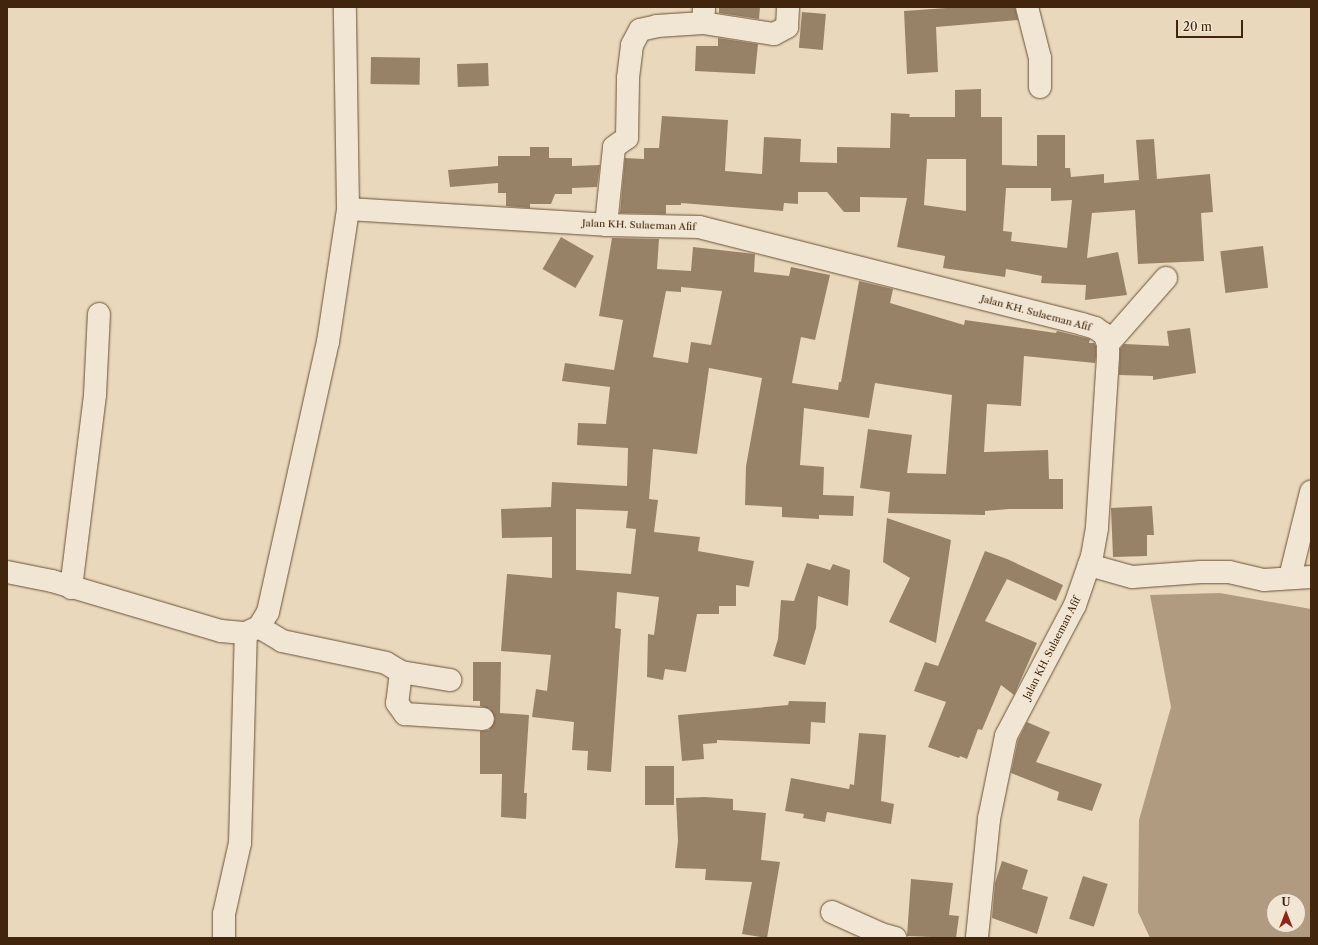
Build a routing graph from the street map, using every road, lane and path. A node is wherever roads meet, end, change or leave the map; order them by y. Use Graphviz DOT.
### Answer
graph roads {
  1 [pos="345,7"];
  2 [pos="788,7"];
  3 [pos="1027,7"];
  4 [pos="703,15"];
  5 [pos="1040,86"];
  6 [pos="348,208"];
  7 [pos="606,225"];
  8 [pos="1166,278"];
  9 [pos="99,314"];
  10 [pos="1108,344"];
  11 [pos="1311,492"];
  12 [pos="1089,565"];
  13 [pos="7,572"];
  14 [pos="1311,576"];
  15 [pos="1290,577"];
  16 [pos="71,588"];
  17 [pos="252,630"];
  18 [pos="401,672"];
  19 [pos="450,680"];
  20 [pos="483,719"];
  21 [pos="832,912"];
  22 [pos="224,938"];
  23 [pos="895,938"];
  24 [pos="977,938"];
  1 -- 6 [label="street"];
  2 -- 4 [label="street"];
  3 -- 5 [label="street"];
  4 -- 7 [label="street"];
  6 -- 7 [label="street, Jalan KH. Sulaeman Afif"];
  6 -- 17 [label="street"];
  7 -- 10 [label="street, Jalan KH. Sulaeman Afif"];
  8 -- 10 [label="street"];
  9 -- 16 [label="street"];
  10 -- 12 [label="street, Jalan KH. Sulaeman Afif"];
  11 -- 15 [label="street"];
  12 -- 15 [label="street"];
  12 -- 24 [label="street, Jalan KH. Sulaeman Afif"];
  13 -- 16 [label="street"];
  14 -- 15 [label="street"];
  16 -- 17 [label="street"];
  17 -- 18 [label="street"];
  17 -- 22 [label="street"];
  18 -- 19 [label="street"];
  18 -- 20 [label="street"];
  21 -- 23 [label="street"];
}
